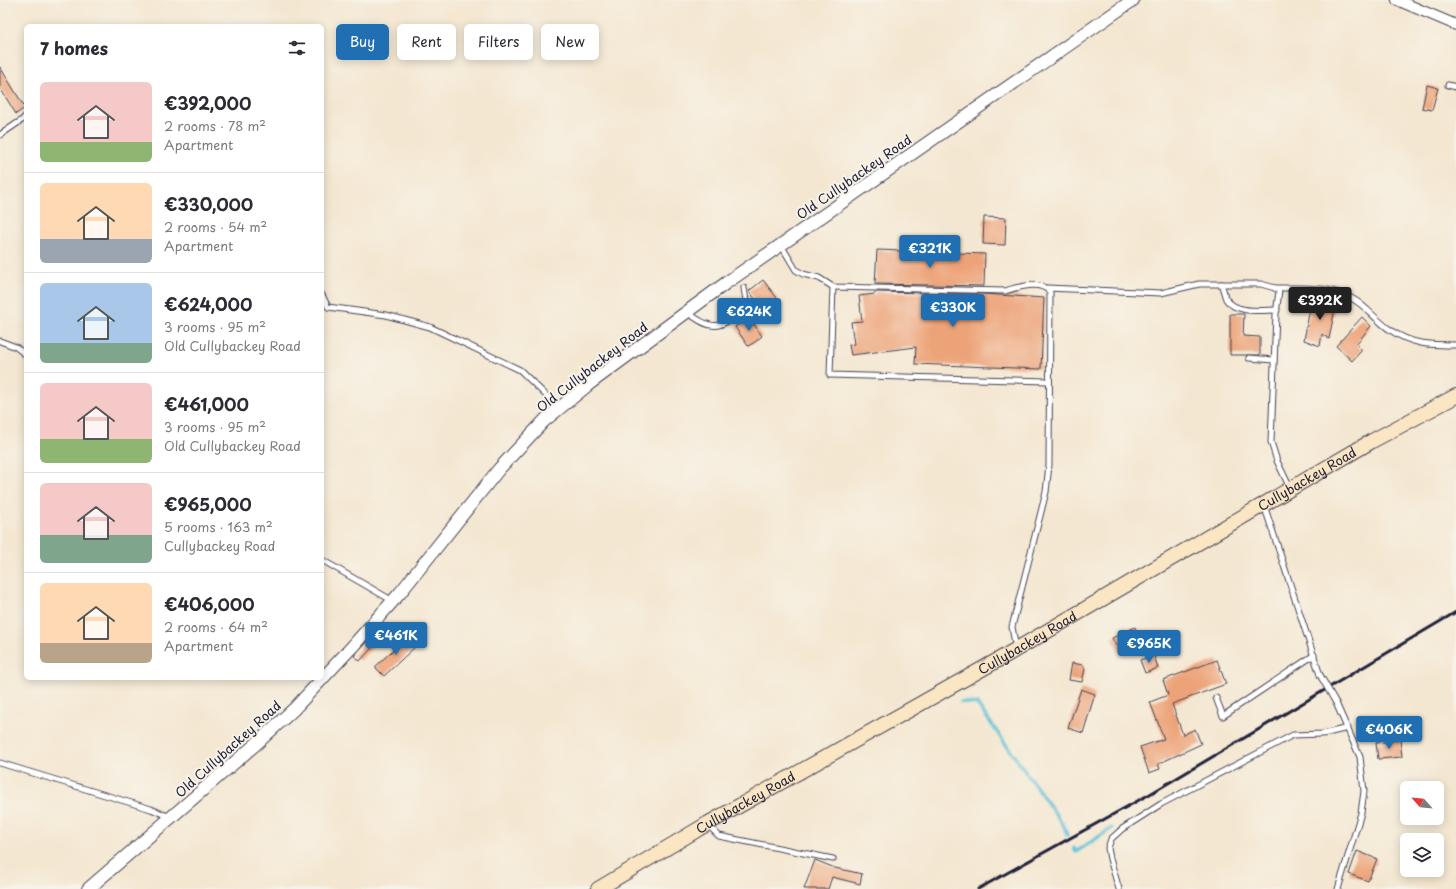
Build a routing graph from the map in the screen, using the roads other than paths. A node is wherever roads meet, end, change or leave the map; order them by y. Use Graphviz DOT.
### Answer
graph roads {
  1 [pos="1133,0"];
  2 [pos="1396,0"];
  3 [pos="1456,25"];
  4 [pos="1448,85"];
  5 [pos="1456,87"];
  6 [pos="24,118"];
  7 [pos="0,135"];
  8 [pos="782,245"];
  9 [pos="1221,284"];
  10 [pos="833,287"];
  11 [pos="744,288"];
  12 [pos="1047,288"];
  13 [pos="1275,288"];
  14 [pos="324,299"];
  15 [pos="1277,310"];
  16 [pos="687,312"];
  17 [pos="0,341"];
  18 [pos="1456,345"];
  19 [pos="24,353"];
  20 [pos="1249,358"];
  21 [pos="1274,360"];
  22 [pos="1048,382"];
  23 [pos="1456,396"];
  24 [pos="559,408"];
  25 [pos="1291,489"];
  26 [pos="1264,504"];
  27 [pos="324,561"];
  28 [pos="393,600"];
  29 [pos="1016,650"];
  30 [pos="1314,654"];
  31 [pos="324,677"];
  32 [pos="321,680"];
  33 [pos="1216,698"];
  34 [pos="1348,728"];
  35 [pos="0,763"];
  36 [pos="171,817"];
  37 [pos="707,824"];
  38 [pos="833,859"];
  39 [pos="88,889"];
  40 [pos="598,889"];
  41 [pos="1119,889"];
  42 [pos="1338,889"];
  1 -- 8 [label="street, Old Cullybackey Road"];
  2 -- 3 [label="street"];
  4 -- 5 [label="lane"];
  6 -- 7 [label="lane"];
  8 -- 10 [label="lane"];
  8 -- 16 [label="street, Old Cullybackey Road"];
  9 -- 12 [label="lane"];
  9 -- 13 [label="lane"];
  9 -- 15 [label="lane"];
  10 -- 12 [label="lane"];
  10 -- 22 [label="lane"];
  11 -- 16 [label="lane"];
  12 -- 22 [label="lane"];
  13 -- 15 [label="lane"];
  13 -- 18 [label="lane"];
  14 -- 24 [label="lane"];
  15 -- 21 [label="lane"];
  16 -- 24 [label="street, Old Cullybackey Road"];
  17 -- 19 [label="lane"];
  20 -- 21 [label="lane"];
  21 -- 25 [label="lane"];
  22 -- 29 [label="lane"];
  23 -- 25 [label="main road, Cullybackey Road"];
  24 -- 28 [label="street, Old Cullybackey Road"];
  25 -- 26 [label="main road, Cullybackey Road"];
  26 -- 29 [label="main road, Cullybackey Road"];
  26 -- 30 [label="lane"];
  27 -- 28 [label="lane"];
  28 -- 31 [label="street, Old Cullybackey Road"];
  29 -- 37 [label="main road, Cullybackey Road"];
  30 -- 33 [label="lane"];
  30 -- 34 [label="lane, bridge"];
  32 -- 36 [label="street, Old Cullybackey Road"];
  34 -- 41 [label="lane"];
  34 -- 42 [label="lane"];
  35 -- 36 [label="lane"];
  36 -- 39 [label="street, Old Cullybackey Road"];
  37 -- 38 [label="lane"];
  37 -- 40 [label="main road, Cullybackey Road"];
}
